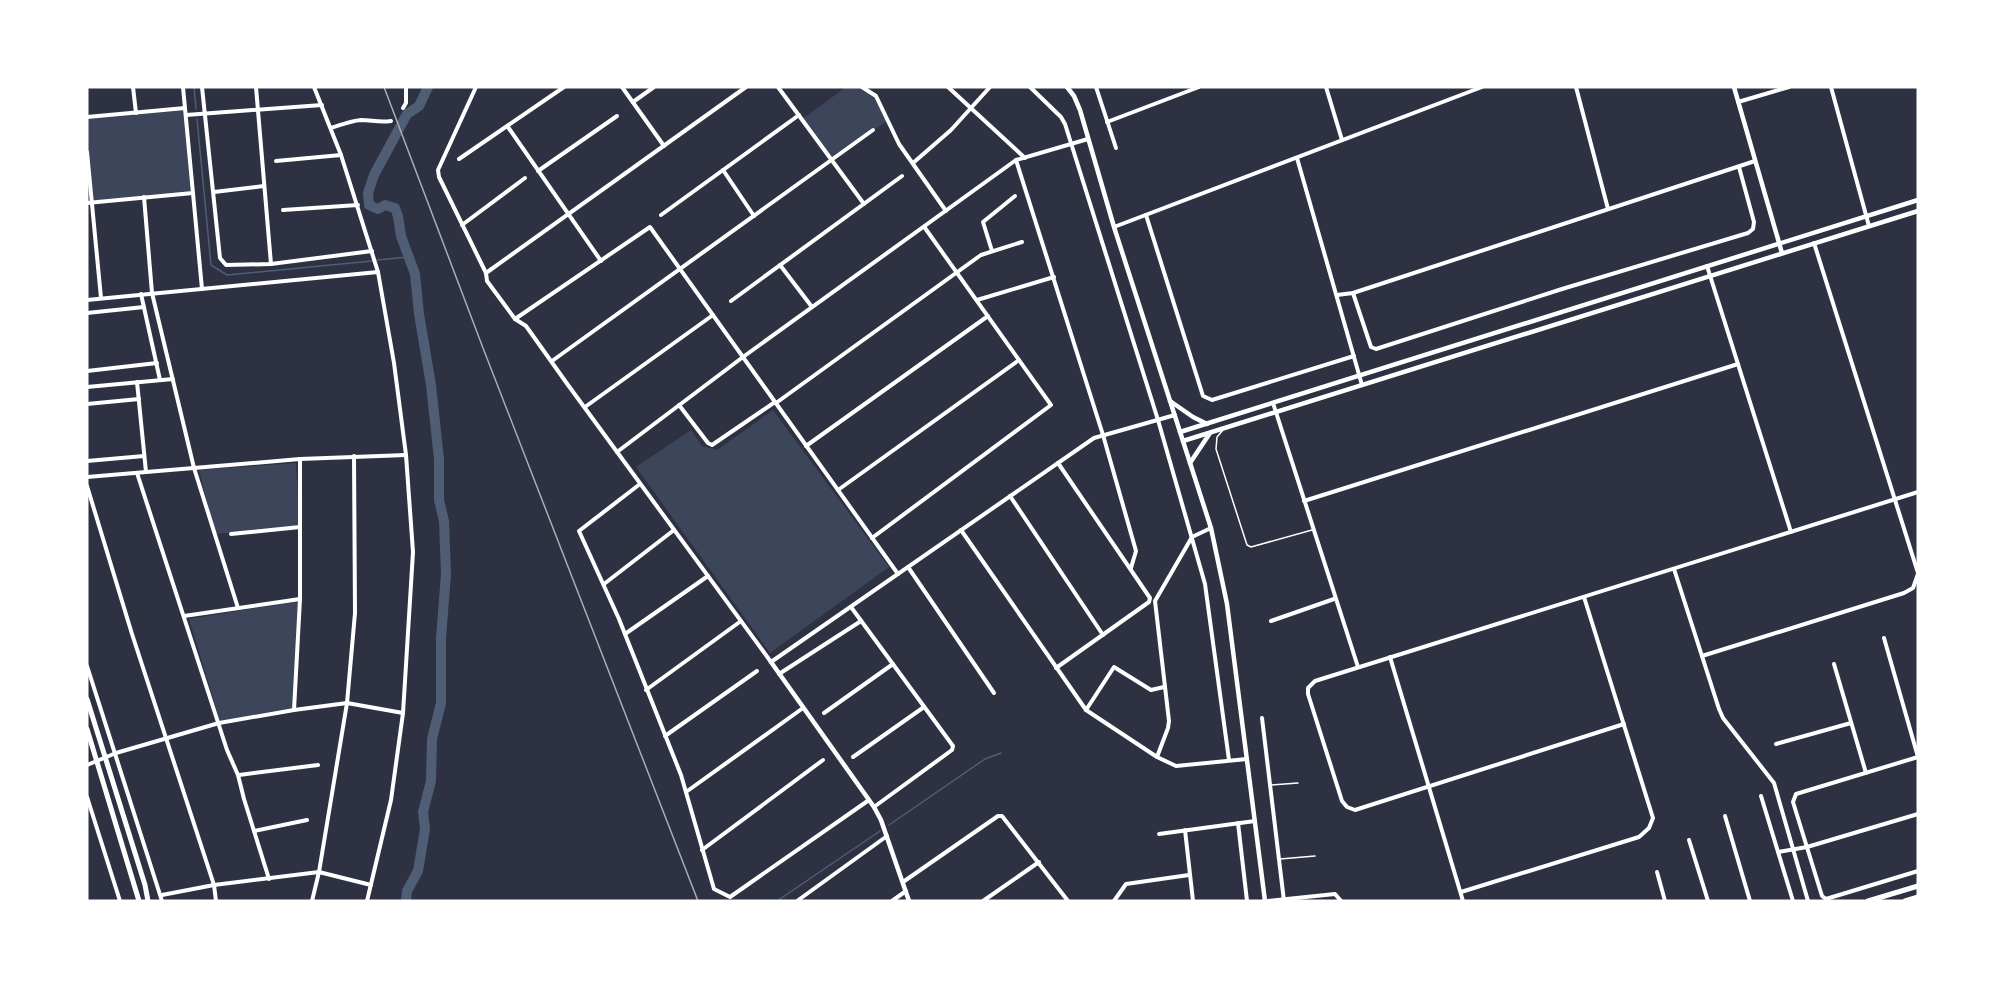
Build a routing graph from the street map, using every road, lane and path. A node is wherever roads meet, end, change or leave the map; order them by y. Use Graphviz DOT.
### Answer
graph roads {
  1 [pos="133,87"];
  2 [pos="183,87"];
  3 [pos="201,87"];
  4 [pos="256,87"];
  5 [pos="314,87"];
  6 [pos="406,87"];
  7 [pos="476,87"];
  8 [pos="564,87"];
  9 [pos="622,87"];
  10 [pos="654,87"];
  11 [pos="746,87"];
  12 [pos="778,87"];
  13 [pos="862,87"];
  14 [pos="948,87"];
  15 [pos="990,87"];
  16 [pos="1030,87"];
  17 [pos="1067,87"];
  18 [pos="1096,87"];
  19 [pos="1199,87"];
  20 [pos="1326,87"];
  21 [pos="1482,87"];
  22 [pos="1576,87"];
  23 [pos="1734,87"];
  24 [pos="1789,87"];
  25 [pos="1831,87"];
  26 [pos="633,102"];
  27 [pos="1738,102"];
  28 [pos="322,105"];
  29 [pos="185,108"];
  30 [pos="403,108"];
  31 [pos="971,109"];
  32 [pos="259,111"];
  33 [pos="136,113"];
  34 [pos="205,113"];
  35 [pos="186,115"];
  36 [pos="799,115"];
  37 [pos="617,116"];
  38 [pos="87,117"];
  39 [pos="391,121"];
  40 [pos="1107,122"];
  41 [pos="508,127"];
  42 [pos="331,128"];
  43 [pos="873,130"];
  44 [pos="1088,139"];
  45 [pos="1342,140"];
  46 [pos="1072,144"];
  47 [pos="664,146"];
  48 [pos="1116,148"];
  49 [pos="87,152"];
  50 [pos="341,154"];
  51 [pos="1024,158"];
  52 [pos="1297,158"];
  53 [pos="459,159"];
  54 [pos="832,159"];
  55 [pos="1016,160"];
  56 [pos="276,161"];
  57 [pos="1755,161"];
  58 [pos="913,163"];
  59 [pos="1739,167"];
  60 [pos="723,170"];
  61 [pos="538,171"];
  62 [pos="902,176"];
  63 [pos="525,178"];
  64 [pos="264,186"];
  65 [pos="214,192"];
  66 [pos="193,193"];
  67 [pos="1015,196"];
  68 [pos="144,197"];
  69 [pos="1918,200"];
  70 [pos="93,202"];
  71 [pos="87,203"];
  72 [pos="864,204"];
  73 [pos="358,205"];
  74 [pos="1608,209"];
  75 [pos="283,210"];
  76 [pos="946,211"];
  77 [pos="1918,211"];
  78 [pos="568,214"];
  79 [pos="661,215"];
  80 [pos="1146,215"];
  81 [pos="754,216"];
  82 [pos="1866,216"];
  83 [pos="462,225"];
  84 [pos="1869,226"];
  85 [pos="1114,227"];
  86 [pos="925,228"];
  87 [pos="1022,242"];
  88 [pos="1814,243"];
  89 [pos="1780,244"];
  90 [pos="372,251"];
  91 [pos="992,251"];
  92 [pos="1782,253"];
  93 [pos="601,261"];
  94 [pos="271,264"];
  95 [pos="780,265"];
  96 [pos="1707,266"];
  97 [pos="681,270"];
  98 [pos="378,272"];
  99 [pos="957,272"];
  100 [pos="486,273"];
  101 [pos="1710,276"];
  102 [pos="1054,277"];
  103 [pos="202,288"];
  104 [pos="1353,292"];
  105 [pos="152,293"];
  106 [pos="141,294"];
  107 [pos="1337,295"];
  108 [pos="101,298"];
  109 [pos="87,300"];
  110 [pos="977,300"];
  111 [pos="731,301"];
  112 [pos="144,307"];
  113 [pos="812,307"];
  114 [pos="87,313"];
  115 [pos="713,315"];
  116 [pos="988,316"];
  117 [pos="515,319"];
  118 [pos="1354,356"];
  119 [pos="743,357"];
  120 [pos="1019,360"];
  121 [pos="552,361"];
  122 [pos="157,363"];
  123 [pos="1738,364"];
  124 [pos="87,371"];
  125 [pos="1359,376"];
  126 [pos="173,379"];
  127 [pos="160,380"];
  128 [pos="137,382"];
  129 [pos="1362,385"];
  130 [pos="87,387"];
  131 [pos="139,399"];
  132 [pos="1170,401"];
  133 [pos="776,403"];
  134 [pos="1272,403"];
  135 [pos="87,404"];
  136 [pos="679,405"];
  137 [pos="585,407"];
  138 [pos="1275,412"];
  139 [pos="1175,415"];
  140 [pos="1158,420"];
  141 [pos="1207,424"];
  142 [pos="1225,428"];
  143 [pos="1180,432"];
  144 [pos="1210,433"];
  145 [pos="1103,435"];
  146 [pos="1183,441"];
  147 [pos="806,446"];
  148 [pos="617,452"];
  149 [pos="406,454"];
  150 [pos="144,456"];
  151 [pos="354,456"];
  152 [pos="300,459"];
  153 [pos="87,461"];
  154 [pos="1058,463"];
  155 [pos="1190,463"];
  156 [pos="194,468"];
  157 [pos="146,472"];
  158 [pos="137,473"];
  159 [pos="87,477"];
  160 [pos="640,484"];
  161 [pos="87,486"];
  162 [pos="838,490"];
  163 [pos="1918,492"];
  164 [pos="1010,496"];
  165 [pos="1894,500"];
  166 [pos="1304,501"];
  167 [pos="300,527"];
  168 [pos="1211,528"];
  169 [pos="1313,529"];
  170 [pos="674,530"];
  171 [pos="961,530"];
  172 [pos="1791,532"];
  173 [pos="231,534"];
  174 [pos="1192,537"];
  175 [pos="872,538"];
  176 [pos="908,567"];
  177 [pos="1131,568"];
  178 [pos="1674,569"];
  179 [pos="898,574"];
  180 [pos="1918,574"];
  181 [pos="708,576"];
  182 [pos="604,584"];
  183 [pos="1584,597"];
  184 [pos="300,599"];
  185 [pos="1334,599"];
  186 [pos="851,607"];
  187 [pos="238,608"];
  188 [pos="184,616"];
  189 [pos="741,621"];
  190 [pos="861,621"];
  191 [pos="1271,621"];
  192 [pos="625,634"];
  193 [pos="1103,634"];
  194 [pos="1884,638"];
  195 [pos="1390,657"];
  196 [pos="1702,657"];
  197 [pos="771,662"];
  198 [pos="893,664"];
  199 [pos="1834,664"];
  200 [pos="87,666"];
  201 [pos="1056,668"];
  202 [pos="1358,668"];
  203 [pos="757,672"];
  204 [pos="779,674"];
  205 [pos="1164,687"];
  206 [pos="646,690"];
  207 [pos="994,693"];
  208 [pos="87,699"];
  209 [pos="347,703"];
  210 [pos="924,707"];
  211 [pos="803,708"];
  212 [pos="294,710"];
  213 [pos="1086,710"];
  214 [pos="403,713"];
  215 [pos="824,713"];
  216 [pos="1262,718"];
  217 [pos="219,723"];
  218 [pos="1851,723"];
  219 [pos="1624,724"];
  220 [pos="87,729"];
  221 [pos="665,736"];
  222 [pos="168,738"];
  223 [pos="1776,744"];
  224 [pos="116,753"];
  225 [pos="106,757"];
  226 [pos="853,757"];
  227 [pos="1157,757"];
  228 [pos="1918,757"];
  229 [pos="1247,759"];
  230 [pos="97,760"];
  231 [pos="823,760"];
  232 [pos="1229,760"];
  233 [pos="87,765"];
  234 [pos="318,765"];
  235 [pos="1866,772"];
  236 [pos="238,775"];
  237 [pos="1298,783"];
  238 [pos="1270,785"];
  239 [pos="1429,786"];
  240 [pos="686,792"];
  241 [pos="1761,796"];
  242 [pos="87,797"];
  243 [pos="869,800"];
  244 [pos="874,807"];
  245 [pos="1918,814"];
  246 [pos="1725,816"];
  247 [pos="307,820"];
  248 [pos="1255,821"];
  249 [pos="1238,823"];
  250 [pos="1185,830"];
  251 [pos="254,831"];
  252 [pos="1159,834"];
  253 [pos="887,836"];
  254 [pos="1689,840"];
  255 [pos="1807,847"];
  256 [pos="702,850"];
  257 [pos="1793,850"];
  258 [pos="1778,852"];
  259 [pos="1315,856"];
  260 [pos="1280,859"];
  261 [pos="1039,862"];
  262 [pos="1918,871"];
  263 [pos="319,872"];
  264 [pos="1657,872"];
  265 [pos="1189,875"];
  266 [pos="269,879"];
  267 [pos="903,882"];
  268 [pos="214,885"];
  269 [pos="371,885"];
  270 [pos="1918,886"];
  271 [pos="906,891"];
  272 [pos="1461,892"];
  273 [pos="162,895"];
  274 [pos="1918,897"];
  275 [pos="1339,899"];
  276 [pos="1283,900"];
  277 [pos="120,901"];
  278 [pos="139,901"];
  279 [pos="148,901"];
  280 [pos="162,901"];
  281 [pos="216,901"];
  282 [pos="312,901"];
  283 [pos="367,901"];
  284 [pos="797,901"];
  285 [pos="892,901"];
  286 [pos="909,901"];
  287 [pos="982,901"];
  288 [pos="1068,901"];
  289 [pos="1114,901"];
  290 [pos="1193,901"];
  291 [pos="1247,901"];
  292 [pos="1267,901"];
  293 [pos="1463,901"];
  294 [pos="1665,901"];
  295 [pos="1708,901"];
  296 [pos="1750,901"];
  297 [pos="1793,901"];
  298 [pos="1808,901"];
  299 [pos="1868,901"];
  300 [pos="1905,901"];
  1 -- 33 [label="street"];
  2 -- 29 [label="street"];
  3 -- 34 [label="street"];
  4 -- 32 [label="street"];
  5 -- 28 [label="street"];
  6 -- 30 [label="street"];
  7 -- 83 [label="street"];
  8 -- 41 [label="street"];
  9 -- 26 [label="street"];
  10 -- 26 [label="street"];
  11 -- 47 [label="street"];
  12 -- 36 [label="street"];
  13 -- 58 [label="street"];
  14 -- 31 [label="street"];
  15 -- 31 [label="street"];
  16 -- 46 [label="street"];
  17 -- 44 [label="street"];
  18 -- 40 [label="street"];
  19 -- 40 [label="street"];
  20 -- 45 [label="street"];
  21 -- 45 [label="street"];
  22 -- 74 [label="street"];
  23 -- 27 [label="street"];
  24 -- 27 [label="street"];
  25 -- 82 [label="street"];
  26 -- 47 [label="street"];
  27 -- 57 [label="street"];
  28 -- 32 [label="street"];
  28 -- 42 [label="street"];
  29 -- 33 [label="street"];
  29 -- 35 [label="street"];
  31 -- 51 [label="street"];
  31 -- 58 [label="street"];
  32 -- 34 [label="street"];
  32 -- 64 [label="street"];
  33 -- 38 [label="street"];
  34 -- 35 [label="street"];
  34 -- 65 [label="street"];
  35 -- 66 [label="street"];
  36 -- 54 [label="street"];
  36 -- 60 [label="street"];
  37 -- 61 [label="street"];
  39 -- 42 [label="street"];
  40 -- 48 [label="street"];
  41 -- 53 [label="street"];
  41 -- 61 [label="street"];
  42 -- 50 [label="street"];
  43 -- 54 [label="street"];
  44 -- 46 [label="street"];
  44 -- 85 [label="street"];
  45 -- 52 [label="street"];
  46 -- 51 [label="street"];
  46 -- 140 [label="street"];
  47 -- 78 [label="street"];
  49 -- 70 [label="street"];
  50 -- 56 [label="street"];
  50 -- 73 [label="street"];
  51 -- 55 [label="street"];
  52 -- 80 [label="street"];
  52 -- 107 [label="street"];
  54 -- 72 [label="street"];
  54 -- 81 [label="street"];
  55 -- 76 [label="street"];
  55 -- 102 [label="street"];
  57 -- 59 [label="street"];
  57 -- 89 [label="street"];
  58 -- 76 [label="street"];
  59 -- 74 [label="street"];
  59 -- 104 [label="street"];
  60 -- 79 [label="street"];
  60 -- 81 [label="street"];
  61 -- 78 [label="street"];
  62 -- 72 [label="street"];
  63 -- 83 [label="street"];
  64 -- 65 [label="street"];
  64 -- 94 [label="street"];
  65 -- 94 [label="street"];
  66 -- 68 [label="street"];
  66 -- 103 [label="street"];
  67 -- 91 [label="street"];
  68 -- 70 [label="street"];
  68 -- 105 [label="street"];
  69 -- 82 [label="street"];
  70 -- 71 [label="street"];
  70 -- 108 [label="street"];
  72 -- 95 [label="street"];
  73 -- 75 [label="street"];
  73 -- 90 [label="street"];
  74 -- 104 [label="street"];
  76 -- 86 [label="street"];
  77 -- 84 [label="street"];
  78 -- 93 [label="street"];
  78 -- 100 [label="street"];
  80 -- 85 [label="street"];
  80 -- 118 [label="street"];
  81 -- 97 [label="street"];
  82 -- 84 [label="street"];
  82 -- 89 [label="street"];
  83 -- 100 [label="street"];
  84 -- 88 [label="street"];
  85 -- 132 [label="street"];
  86 -- 99 [label="street"];
  86 -- 113 [label="street"];
  87 -- 91 [label="street"];
  88 -- 92 [label="street"];
  88 -- 165 [label="street"];
  89 -- 92 [label="street"];
  89 -- 96 [label="street"];
  90 -- 94 [label="street"];
  90 -- 98 [label="street"];
  91 -- 99 [label="street"];
  92 -- 101 [label="street"];
  93 -- 97 [label="street"];
  93 -- 117 [label="street"];
  95 -- 111 [label="street"];
  95 -- 113 [label="street"];
  96 -- 101 [label="street"];
  96 -- 125 [label="street"];
  97 -- 115 [label="street"];
  97 -- 121 [label="street"];
  98 -- 103 [label="street"];
  98 -- 149 [label="street"];
  99 -- 110 [label="street"];
  99 -- 133 [label="street"];
  100 -- 117 [label="street"];
  101 -- 123 [label="street"];
  101 -- 129 [label="street"];
  102 -- 110 [label="street"];
  102 -- 145 [label="street"];
  103 -- 105 [label="street"];
  104 -- 107 [label="street"];
  105 -- 106 [label="street"];
  105 -- 126 [label="street"];
  106 -- 108 [label="street"];
  106 -- 112 [label="street"];
  107 -- 118 [label="street"];
  108 -- 109 [label="street"];
  110 -- 116 [label="street"];
  112 -- 114 [label="street"];
  112 -- 122 [label="street"];
  113 -- 119 [label="street"];
  115 -- 119 [label="street"];
  115 -- 137 [label="street"];
  116 -- 120 [label="street"];
  116 -- 147 [label="street"];
  117 -- 121 [label="street"];
  118 -- 125 [label="street"];
  119 -- 133 [label="street"];
  119 -- 136 [label="street"];
  120 -- 162 [label="street"];
  120 -- 175 [label="street"];
  121 -- 137 [label="street"];
  122 -- 124 [label="street"];
  122 -- 127 [label="street"];
  123 -- 166 [label="street"];
  123 -- 172 [label="street"];
  125 -- 129 [label="street"];
  125 -- 134 [label="street"];
  126 -- 127 [label="street"];
  126 -- 156 [label="street"];
  127 -- 128 [label="street"];
  128 -- 130 [label="street"];
  128 -- 131 [label="street"];
  129 -- 138 [label="street"];
  131 -- 135 [label="street"];
  131 -- 150 [label="street"];
  132 -- 139 [label="street"];
  132 -- 141 [label="street"];
  133 -- 136 [label="street"];
  133 -- 147 [label="street"];
  134 -- 138 [label="street"];
  134 -- 141 [label="street"];
  136 -- 148 [label="street"];
  137 -- 148 [label="street"];
  138 -- 142 [label="street"];
  138 -- 166 [label="street"];
  139 -- 140 [label="street"];
  139 -- 143 [label="street"];
  140 -- 145 [label="street"];
  140 -- 174 [label="street"];
  141 -- 143 [label="street"];
  142 -- 144 [label="street"];
  142 -- 169 [label="lane"];
  143 -- 146 [label="street"];
  144 -- 146 [label="street"];
  144 -- 155 [label="street"];
  145 -- 154 [label="street"];
  145 -- 177 [label="street"];
  146 -- 155 [label="street"];
  147 -- 162 [label="street"];
  148 -- 160 [label="street"];
  149 -- 151 [label="street"];
  149 -- 214 [label="street"];
  150 -- 153 [label="street"];
  150 -- 157 [label="street"];
  151 -- 152 [label="street"];
  151 -- 209 [label="street"];
  152 -- 156 [label="street"];
  152 -- 167 [label="street"];
  154 -- 164 [label="street"];
  154 -- 177 [label="street"];
  155 -- 168 [label="street"];
  156 -- 157 [label="street"];
  156 -- 187 [label="street"];
  157 -- 158 [label="street"];
  158 -- 159 [label="street"];
  158 -- 188 [label="street"];
  160 -- 170 [label="street"];
  160 -- 182 [label="street"];
  161 -- 222 [label="street"];
  162 -- 175 [label="street"];
  163 -- 165 [label="street"];
  164 -- 171 [label="street"];
  164 -- 193 [label="street"];
  165 -- 172 [label="street"];
  165 -- 180 [label="street"];
  166 -- 169 [label="street"];
  167 -- 173 [label="street"];
  167 -- 184 [label="street"];
  168 -- 174 [label="street"];
  168 -- 229 [label="street"];
  169 -- 185 [label="street"];
  170 -- 181 [label="street"];
  170 -- 182 [label="street"];
  171 -- 176 [label="street"];
  171 -- 201 [label="street"];
  172 -- 178 [label="street"];
  174 -- 205 [label="street"];
  174 -- 232 [label="street"];
  175 -- 179 [label="street"];
  176 -- 179 [label="street"];
  176 -- 207 [label="street"];
  177 -- 193 [label="street"];
  178 -- 183 [label="street"];
  178 -- 196 [label="street"];
  179 -- 186 [label="street"];
  180 -- 196 [label="street"];
  181 -- 189 [label="street"];
  181 -- 192 [label="street"];
  182 -- 192 [label="street"];
  183 -- 195 [label="street"];
  183 -- 219 [label="street"];
  184 -- 187 [label="street"];
  184 -- 212 [label="street"];
  185 -- 191 [label="street"];
  185 -- 202 [label="street"];
  186 -- 190 [label="street"];
  186 -- 197 [label="street"];
  187 -- 188 [label="street"];
  188 -- 217 [label="street"];
  189 -- 197 [label="street"];
  189 -- 206 [label="street"];
  190 -- 198 [label="street"];
  190 -- 204 [label="street"];
  192 -- 206 [label="street"];
  193 -- 201 [label="street"];
  194 -- 228 [label="street"];
  195 -- 202 [label="street"];
  195 -- 239 [label="street"];
  196 -- 257 [label="street"];
  197 -- 204 [label="street"];
  198 -- 210 [label="street"];
  198 -- 215 [label="street"];
  199 -- 218 [label="street"];
  200 -- 224 [label="street"];
  201 -- 213 [label="street"];
  202 -- 239 [label="street"];
  203 -- 221 [label="street"];
  204 -- 211 [label="street"];
  205 -- 213 [label="street"];
  205 -- 227 [label="street"];
  206 -- 221 [label="street"];
  208 -- 225 [label="main road"];
  209 -- 212 [label="street"];
  209 -- 214 [label="street"];
  209 -- 263 [label="street"];
  210 -- 226 [label="street"];
  210 -- 244 [label="street"];
  211 -- 240 [label="street"];
  211 -- 243 [label="street"];
  212 -- 217 [label="street"];
  213 -- 227 [label="street"];
  214 -- 269 [label="street"];
  216 -- 238 [label="street"];
  217 -- 222 [label="street"];
  217 -- 236 [label="street"];
  218 -- 223 [label="street"];
  218 -- 235 [label="street"];
  219 -- 239 [label="street"];
  219 -- 272 [label="street"];
  220 -- 230 [label="main road"];
  221 -- 240 [label="street"];
  222 -- 224 [label="street"];
  222 -- 268 [label="street"];
  224 -- 225 [label="street"];
  224 -- 273 [label="street"];
  225 -- 230 [label="street"];
  225 -- 279 [label="main road"];
  227 -- 232 [label="street"];
  228 -- 235 [label="street"];
  229 -- 232 [label="street"];
  229 -- 248 [label="street"];
  230 -- 233 [label="street"];
  230 -- 278 [label="main road"];
  231 -- 256 [label="street"];
  234 -- 236 [label="street"];
  235 -- 255 [label="street"];
  236 -- 251 [label="street"];
  237 -- 238 [label="lane"];
  238 -- 260 [label="street"];
  239 -- 272 [label="street"];
  240 -- 256 [label="street"];
  241 -- 258 [label="street"];
  242 -- 277 [label="street"];
  243 -- 244 [label="street"];
  243 -- 256 [label="street"];
  244 -- 253 [label="street"];
  245 -- 255 [label="street"];
  246 -- 296 [label="street"];
  247 -- 251 [label="street"];
  248 -- 249 [label="street"];
  248 -- 292 [label="street"];
  249 -- 250 [label="street"];
  249 -- 291 [label="street"];
  250 -- 252 [label="street"];
  250 -- 265 [label="street"];
  251 -- 266 [label="street"];
  253 -- 267 [label="street"];
  253 -- 284 [label="street"];
  254 -- 295 [label="street"];
  255 -- 257 [label="street"];
  255 -- 262 [label="street"];
  257 -- 258 [label="street"];
  257 -- 298 [label="street"];
  258 -- 297 [label="street"];
  259 -- 260 [label="lane"];
  260 -- 276 [label="street"];
  261 -- 267 [label="street"];
  261 -- 287 [label="street"];
  261 -- 288 [label="street"];
  263 -- 266 [label="street"];
  263 -- 269 [label="street"];
  263 -- 282 [label="street"];
  264 -- 294 [label="street"];
  265 -- 289 [label="street"];
  265 -- 290 [label="street"];
  266 -- 268 [label="street"];
  267 -- 271 [label="street"];
  268 -- 273 [label="street"];
  268 -- 281 [label="street"];
  269 -- 283 [label="street"];
  270 -- 299 [label="main road"];
  271 -- 285 [label="street"];
  271 -- 286 [label="street"];
  272 -- 293 [label="street"];
  273 -- 280 [label="street"];
  274 -- 300 [label="main road"];
  275 -- 276 [label="street"];
  276 -- 292 [label="street"];
}
